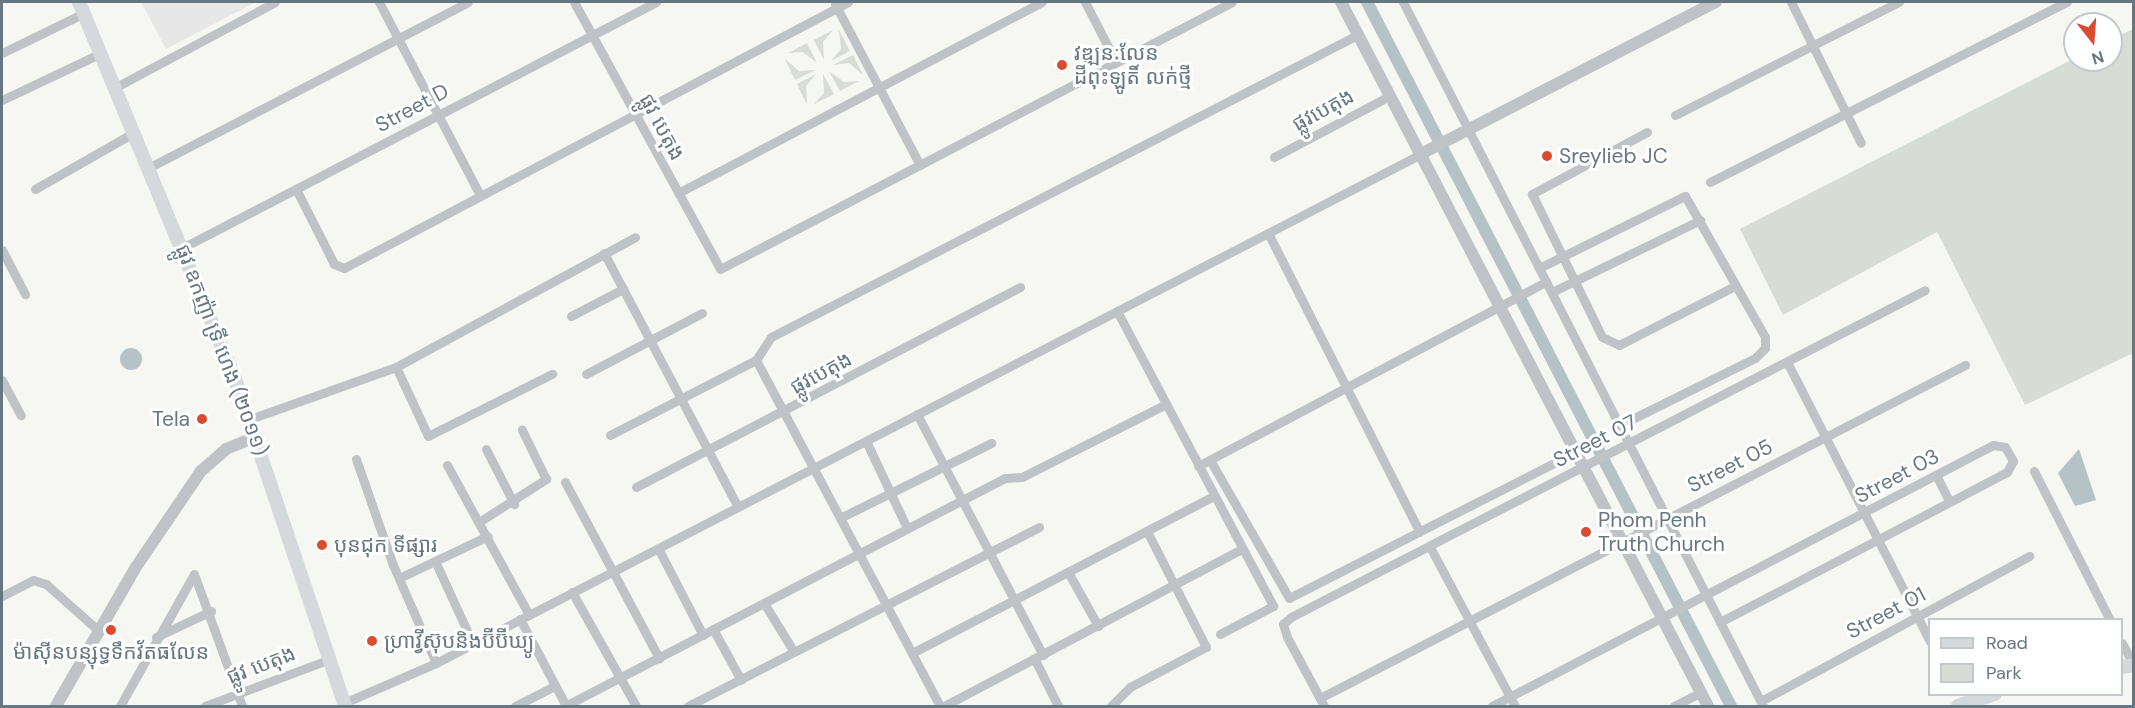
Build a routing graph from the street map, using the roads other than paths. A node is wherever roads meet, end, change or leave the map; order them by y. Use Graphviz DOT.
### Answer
graph roads {
  1 [pos="275,2"];
  2 [pos="379,2"];
  3 [pos="468,2"];
  4 [pos="574,2"];
  5 [pos="656,2"];
  6 [pos="848,2"];
  7 [pos="1042,2"];
  8 [pos="1085,2"];
  9 [pos="1232,2"];
  10 [pos="1341,2"];
  11 [pos="1403,2"];
  12 [pos="1716,2"];
  13 [pos="1791,2"];
  14 [pos="1899,2"];
  15 [pos="2067,2"];
  16 [pos="836,4"];
  17 [pos="81,7"];
  18 [pos="592,34"];
  19 [pos="1358,35"];
  20 [pos="398,38"];
  21 [pos="1813,46"];
  22 [pos="2,53"];
  23 [pos="101,53"];
  24 [pos="1116,62"];
  25 [pos="116,87"];
  26 [pos="879,87"];
  27 [pos="1389,96"];
  28 [pos="2,100"];
  29 [pos="1846,113"];
  30 [pos="635,114"];
  31 [pos="438,115"];
  32 [pos="1675,115"];
  33 [pos="1465,131"];
  34 [pos="135,132"];
  35 [pos="1647,132"];
  36 [pos="1861,143"];
  37 [pos="1424,152"];
  38 [pos="1274,157"];
  39 [pos="920,165"];
  40 [pos="150,167"];
  41 [pos="1710,182"];
  42 [pos="35,189"];
  43 [pos="296,189"];
  44 [pos="678,193"];
  45 [pos="480,195"];
  46 [pos="1700,220"];
  47 [pos="1268,232"];
  48 [pos="635,237"];
  49 [pos="184,247"];
  50 [pos="2,250"];
  51 [pos="604,253"];
  52 [pos="1561,257"];
  53 [pos="1539,268"];
  54 [pos="1573,282"];
  55 [pos="1542,284"];
  56 [pos="1735,286"];
  57 [pos="1020,287"];
  58 [pos="623,289"];
  59 [pos="1925,290"];
  60 [pos="1551,292"];
  61 [pos="26,294"];
  62 [pos="1504,307"];
  63 [pos="1117,311"];
  64 [pos="702,313"];
  65 [pos="571,316"];
  66 [pos="650,340"];
  67 [pos="756,360"];
  68 [pos="1787,362"];
  69 [pos="1965,365"];
  70 [pos="396,367"];
  71 [pos="552,374"];
  72 [pos="586,374"];
  73 [pos="2,381"];
  74 [pos="1346,389"];
  75 [pos="680,398"];
  76 [pos="1166,404"];
  77 [pos="786,413"];
  78 [pos="917,414"];
  79 [pos="21,415"];
  80 [pos="250,419"];
  81 [pos="1620,425"];
  82 [pos="522,430"];
  83 [pos="610,435"];
  84 [pos="256,437"];
  85 [pos="1825,438"];
  86 [pos="866,441"];
  87 [pos="990,443"];
  88 [pos="1624,446"];
  89 [pos="486,449"];
  90 [pos="708,450"];
  91 [pos="1573,453"];
  92 [pos="356,459"];
  93 [pos="1210,460"];
  94 [pos="447,465"];
  95 [pos="945,466"];
  96 [pos="1198,466"];
  97 [pos="1585,466"];
  98 [pos="814,467"];
  99 [pos="2034,471"];
  100 [pos="1936,476"];
  101 [pos="565,482"];
  102 [pos="636,487"];
  103 [pos="891,493"];
  104 [pos="1214,496"];
  105 [pos="963,499"];
  106 [pos="1950,502"];
  107 [pos="514,504"];
  108 [pos="738,507"];
  109 [pos="1864,514"];
  110 [pos="840,518"];
  111 [pos="1665,520"];
  112 [pos="479,522"];
  113 [pos="1039,527"];
  114 [pos="908,528"];
  115 [pos="1147,531"];
  116 [pos="1420,532"];
  117 [pos="489,536"];
  118 [pos="1878,541"];
  119 [pos="1624,542"];
  120 [pos="1430,547"];
  121 [pos="658,548"];
  122 [pos="1242,549"];
  123 [pos="990,552"];
  124 [pos="859,553"];
  125 [pos="2029,556"];
  126 [pos="435,561"];
  127 [pos="612,572"];
  128 [pos="1068,572"];
  129 [pos="399,578"];
  130 [pos="1176,586"];
  131 [pos="572,592"];
  132 [pos="2,596"];
  133 [pos="1705,598"];
  134 [pos="1015,599"];
  135 [pos="764,603"];
  136 [pos="887,605"];
  137 [pos="211,611"];
  138 [pos="525,617"];
  139 [pos="1917,618"];
  140 [pos="2109,618"];
  141 [pos="1664,619"];
  142 [pos="1470,621"];
  143 [pos="1720,622"];
  144 [pos="1098,626"];
  145 [pos="713,629"];
  146 [pos="99,631"];
  147 [pos="1220,634"];
  148 [pos="703,635"];
  149 [pos="155,637"];
  150 [pos="1928,639"];
  151 [pos="473,644"];
  152 [pos="2123,647"];
  153 [pos="794,652"];
  154 [pos="912,653"];
  155 [pos="1039,657"];
  156 [pos="658,658"];
  157 [pos="330,659"];
  158 [pos="436,663"];
  159 [pos="2133,665"];
  160 [pos="620,678"];
  161 [pos="741,680"];
  162 [pos="555,686"];
  163 [pos="1701,692"];
  164 [pos="238,693"];
  165 [pos="1986,696"];
  166 [pos="1322,702"];
  167 [pos="1512,702"];
  168 [pos="1959,702"];
  169 [pos="1762,704"];
  170 [pos="344,705"];
  171 [pos="58,706"];
  172 [pos="120,706"];
  173 [pos="205,706"];
  174 [pos="242,706"];
  175 [pos="515,706"];
  176 [pos="566,706"];
  177 [pos="636,706"];
  178 [pos="688,706"];
  179 [pos="942,706"];
  180 [pos="1058,706"];
  181 [pos="1111,706"];
  182 [pos="1492,706"];
  183 [pos="1674,706"];
  184 [pos="1708,706"];
  1 -- 25 [label="street"];
  2 -- 20 [label="street"];
  3 -- 20 [label="street"];
  4 -- 18 [label="street, ផ្លូវ បេតុង"];
  5 -- 18 [label="street, Street D"];
  6 -- 16 [label="street"];
  7 -- 26 [label="street"];
  8 -- 24 [label="street"];
  9 -- 24 [label="street"];
  10 -- 19 [label="street"];
  11 -- 33 [label="street"];
  12 -- 33 [label="street"];
  13 -- 21 [label="street"];
  14 -- 21 [label="street"];
  15 -- 29 [label="street"];
  16 -- 26 [label="street"];
  16 -- 30 [label="street"];
  17 -- 22 [label="street"];
  17 -- 23 [label="main road, ផ្លូវ ឧកញ៉ា ទ្រី ហេង (២០១១)"];
  18 -- 30 [label="street, ផ្លូវ បេតុង"];
  18 -- 31 [label="street, Street D"];
  19 -- 27 [label="street"];
  19 -- 67 [label="street"];
  20 -- 31 [label="street"];
  20 -- 40 [label="street"];
  21 -- 29 [label="street"];
  21 -- 32 [label="street"];
  23 -- 25 [label="main road, ផ្លូវ ឧកញ៉ា ទ្រី ហេង (២០១១)"];
  23 -- 28 [label="street"];
  24 -- 39 [label="street"];
  25 -- 34 [label="main road, ផ្លូវ ឧកញ៉ា ទ្រី ហេង (២០១១)"];
  26 -- 39 [label="street"];
  26 -- 44 [label="street"];
  27 -- 37 [label="street"];
  27 -- 38 [label="street, ផ្លូវបេតុង"];
  29 -- 36 [label="street"];
  29 -- 41 [label="street"];
  30 -- 44 [label="street, ផ្លូវ បេតុង"];
  30 -- 45 [label="street"];
  31 -- 43 [label="street, Street D"];
  31 -- 45 [label="street"];
  33 -- 37 [label="street"];
  33 -- 53 [label="street"];
  34 -- 40 [label="main road, ផ្លូវ ឧកញ៉ា ទ្រី ហេង (២០១១)"];
  34 -- 42 [label="street"];
  35 -- 52 [label="street"];
  37 -- 47 [label="street"];
  37 -- 62 [label="street"];
  39 -- 44 [label="street, ផ្លូវ បេតុង"];
  40 -- 49 [label="main road, ផ្លូវ ឧកញ៉ា ទ្រី ហេង (២០១១)"];
  43 -- 45 [label="street"];
  43 -- 49 [label="street, Street D"];
  46 -- 52 [label="street"];
  46 -- 54 [label="street"];
  46 -- 56 [label="street"];
  47 -- 63 [label="street"];
  47 -- 74 [label="street"];
  48 -- 51 [label="street"];
  49 -- 80 [label="main road, ផ្លូវ ឧកញ៉ា ទ្រី ហេង (២០១១)"];
  50 -- 61 [label="street"];
  51 -- 58 [label="street"];
  51 -- 70 [label="street"];
  52 -- 53 [label="street"];
  52 -- 54 [label="street"];
  53 -- 55 [label="street"];
  54 -- 56 [label="street"];
  54 -- 60 [label="street"];
  55 -- 60 [label="street"];
  55 -- 62 [label="street"];
  56 -- 81 [label="street"];
  57 -- 77 [label="street, ផ្លូវបេតុង"];
  58 -- 65 [label="street"];
  58 -- 66 [label="street"];
  59 -- 68 [label="street, Street 07"];
  60 -- 81 [label="street"];
  62 -- 74 [label="street"];
  62 -- 91 [label="street"];
  63 -- 76 [label="street"];
  63 -- 78 [label="street"];
  64 -- 66 [label="street"];
  66 -- 72 [label="street"];
  66 -- 75 [label="street"];
  67 -- 75 [label="street"];
  67 -- 77 [label="street"];
  68 -- 85 [label="street"];
  68 -- 88 [label="street, Street 07"];
  69 -- 85 [label="street, Street 05"];
  70 -- 71 [label="street"];
  70 -- 80 [label="street"];
  73 -- 79 [label="street"];
  74 -- 93 [label="street"];
  74 -- 116 [label="street"];
  75 -- 83 [label="street"];
  75 -- 90 [label="street"];
  76 -- 96 [label="street"];
  76 -- 105 [label="street"];
  77 -- 90 [label="street, ផ្លូវបេតុង"];
  77 -- 98 [label="street"];
  78 -- 86 [label="street"];
  78 -- 95 [label="street"];
  80 -- 84 [label="main road, ផ្លូវ ឧកញ៉ា ទ្រី ហេង (២០១១)"];
  81 -- 88 [label="street"];
  82 -- 107 [label="street"];
  84 -- 146 [label="street"];
  84 -- 157 [label="main road, ផ្លូវ ឧកញ៉ា ទ្រី ហេង (២០១១)"];
  85 -- 109 [label="street"];
  85 -- 111 [label="street, Street 05"];
  86 -- 98 [label="street"];
  86 -- 103 [label="street"];
  87 -- 95 [label="street"];
  88 -- 97 [label="street, Street 07"];
  88 -- 111 [label="street"];
  89 -- 107 [label="street"];
  90 -- 102 [label="street, ផ្លូវបេតុង"];
  90 -- 108 [label="street"];
  91 -- 97 [label="street"];
  91 -- 116 [label="street"];
  92 -- 129 [label="street"];
  93 -- 96 [label="street"];
  93 -- 116 [label="street"];
  94 -- 112 [label="street"];
  95 -- 103 [label="street"];
  95 -- 105 [label="street"];
  96 -- 104 [label="street"];
  97 -- 119 [label="street"];
  97 -- 120 [label="street, Street 07"];
  98 -- 108 [label="street"];
  98 -- 110 [label="street"];
  99 -- 140 [label="street"];
  100 -- 106 [label="street"];
  100 -- 106 [label="street, Street 03"];
  100 -- 109 [label="street, Street 03"];
  101 -- 127 [label="street"];
  103 -- 110 [label="street"];
  103 -- 114 [label="street"];
  104 -- 115 [label="street"];
  104 -- 122 [label="street"];
  105 -- 114 [label="street"];
  105 -- 123 [label="street"];
  106 -- 118 [label="street, Street 03"];
  107 -- 112 [label="street"];
  108 -- 121 [label="street"];
  109 -- 118 [label="street"];
  109 -- 133 [label="street, Street 03"];
  110 -- 124 [label="street"];
  111 -- 119 [label="street, Street 05"];
  111 -- 133 [label="street"];
  112 -- 117 [label="street"];
  113 -- 123 [label="street"];
  114 -- 124 [label="street"];
  115 -- 128 [label="street"];
  115 -- 130 [label="street"];
  117 -- 126 [label="street"];
  117 -- 138 [label="street"];
  118 -- 139 [label="street"];
  118 -- 143 [label="street, Street 03"];
  119 -- 141 [label="street"];
  119 -- 142 [label="street, Street 05"];
  120 -- 142 [label="street"];
  120 -- 166 [label="street, Street 07"];
  121 -- 127 [label="street"];
  121 -- 148 [label="street"];
  122 -- 130 [label="street"];
  122 -- 147 [label="street"];
  123 -- 134 [label="street"];
  123 -- 136 [label="street"];
  124 -- 135 [label="street"];
  124 -- 136 [label="street"];
  125 -- 139 [label="street, Street 01"];
  126 -- 129 [label="street"];
  126 -- 151 [label="street"];
  127 -- 131 [label="street"];
  127 -- 156 [label="street"];
  128 -- 134 [label="street"];
  128 -- 144 [label="street"];
  129 -- 158 [label="street"];
  130 -- 144 [label="street"];
  130 -- 181 [label="street"];
  131 -- 138 [label="street"];
  131 -- 160 [label="street"];
  132 -- 146 [label="street"];
  133 -- 141 [label="street, Street 03"];
  133 -- 143 [label="street"];
  134 -- 154 [label="street"];
  134 -- 155 [label="street"];
  135 -- 145 [label="street"];
  135 -- 153 [label="street"];
  136 -- 153 [label="street"];
  136 -- 154 [label="street"];
  137 -- 149 [label="street"];
  137 -- 149 [label="street"];
  137 -- 164 [label="street"];
  138 -- 151 [label="street"];
  138 -- 162 [label="street"];
  139 -- 150 [label="street"];
  139 -- 169 [label="street, Street 01"];
  141 -- 163 [label="street"];
  141 -- 167 [label="street, Street 03"];
  142 -- 166 [label="street, Street 05"];
  142 -- 167 [label="street"];
  143 -- 169 [label="street"];
  144 -- 155 [label="street"];
  145 -- 148 [label="street"];
  145 -- 161 [label="street"];
  146 -- 171 [label="street"];
  148 -- 156 [label="street"];
  149 -- 172 [label="street"];
  151 -- 158 [label="street"];
  152 -- 159 [label="street"];
  153 -- 161 [label="street"];
  154 -- 179 [label="street"];
  155 -- 179 [label="street"];
  155 -- 180 [label="street"];
  156 -- 160 [label="street"];
  157 -- 164 [label="street, ផ្លូវ បេតុង"];
  157 -- 170 [label="main road, ផ្លូវ ឧកញ៉ា ទ្រី ហេង (២០១១)"];
  158 -- 170 [label="street"];
  160 -- 176 [label="street"];
  160 -- 177 [label="street"];
  161 -- 178 [label="street"];
  162 -- 175 [label="street"];
  162 -- 176 [label="street"];
  163 -- 183 [label="street"];
  163 -- 184 [label="street"];
  164 -- 173 [label="street, ផ្លូវ បេតុង"];
  164 -- 174 [label="street"];
  165 -- 168 [label="main road"];
  167 -- 182 [label="street, Street 03"];
}
